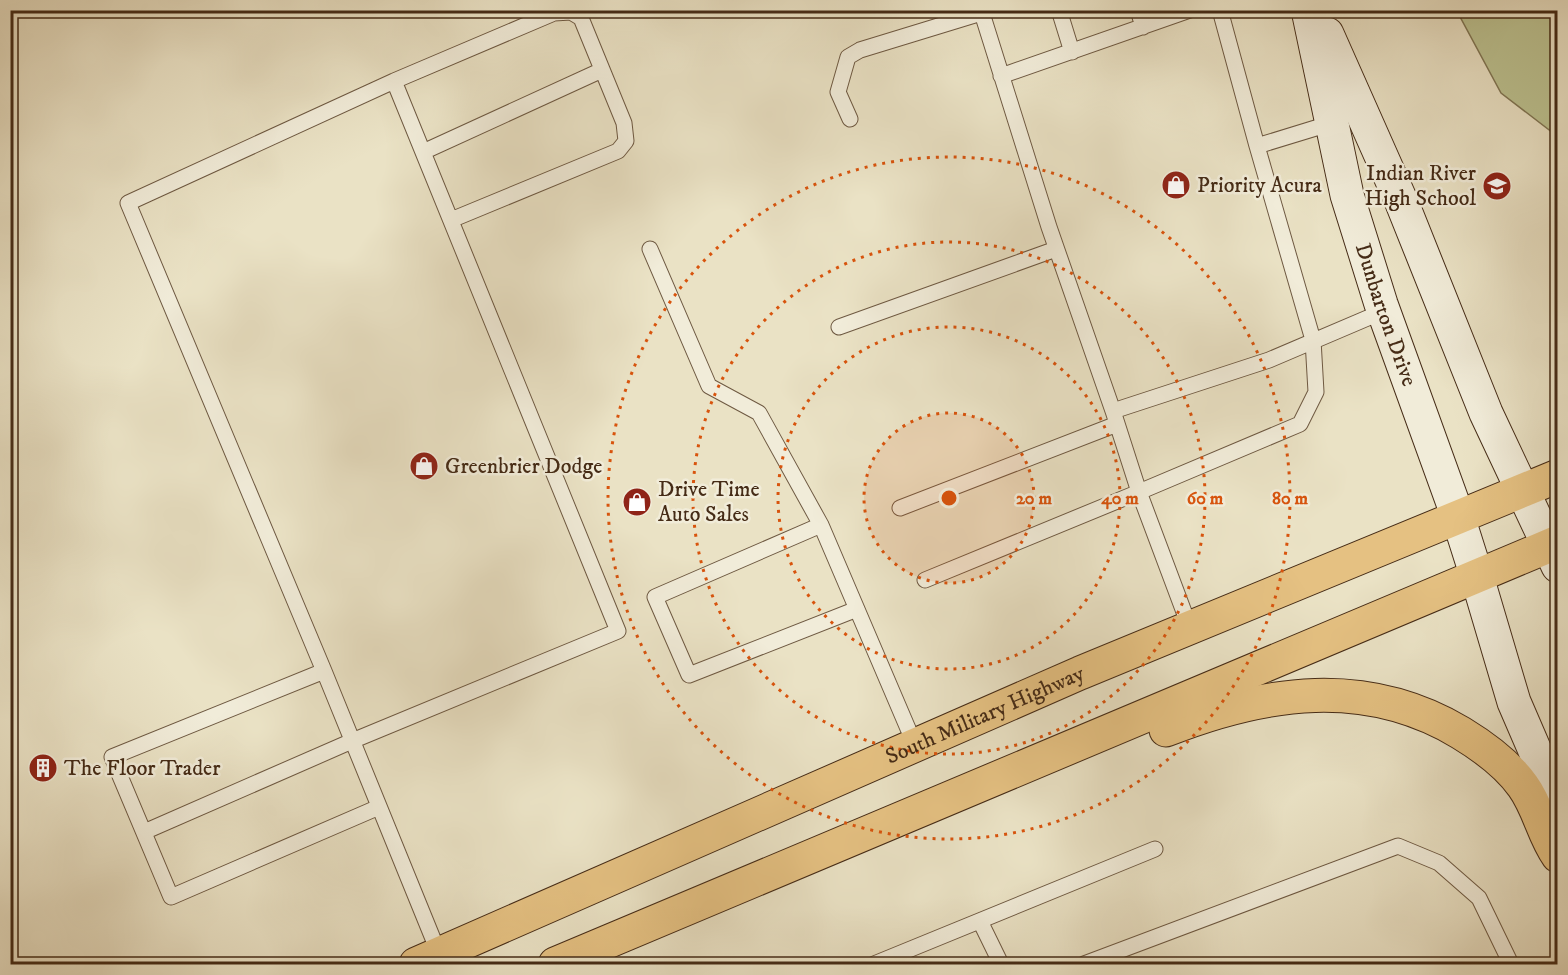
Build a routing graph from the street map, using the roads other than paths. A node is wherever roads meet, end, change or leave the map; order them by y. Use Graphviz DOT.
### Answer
graph roads {
  1 [pos="1059,10"];
  2 [pos="1138,10"];
  3 [pos="1190,10"];
  4 [pos="1220,10"];
  5 [pos="1308,10"];
  6 [pos="1317,10"];
  7 [pos="981,12"];
  8 [pos="1143,27"];
  9 [pos="1072,52"];
  10 [pos="602,70"];
  11 [pos="1001,76"];
  12 [pos="394,81"];
  13 [pos="850,119"];
  14 [pos="1332,123"];
  15 [pos="1257,146"];
  16 [pos="423,152"];
  17 [pos="451,220"];
  18 [pos="650,249"];
  19 [pos="1056,249"];
  20 [pos="1384,312"];
  21 [pos="839,327"];
  22 [pos="1313,340"];
  23 [pos="1115,418"];
  24 [pos="1557,476"];
  25 [pos="1523,491"];
  26 [pos="1139,492"];
  27 [pos="900,508"];
  28 [pos="1458,517"];
  29 [pos="821,525"];
  30 [pos="1555,551"];
  31 [pos="1478,577"];
  32 [pos="925,580"];
  33 [pos="857,609"];
  34 [pos="1190,628"];
  35 [pos="324,671"];
  36 [pos="352,741"];
  37 [pos="915,745"];
  38 [pos="1557,804"];
  39 [pos="379,807"];
  40 [pos="898,821"];
  41 [pos="144,832"];
  42 [pos="1155,849"];
  43 [pos="1557,856"];
  44 [pos="980,921"];
  45 [pos="895,960"];
  46 [pos="433,961"];
  47 [pos="555,964"];
  48 [pos="874,964"];
  49 [pos="1001,964"];
  50 [pos="1084,964"];
  51 [pos="1511,964"];
  1 -- 9 [label="lane"];
  2 -- 8 [label="lane"];
  3 -- 8 [label="lane"];
  4 -- 15 [label="lane"];
  5 -- 14 [label="street, Dunbarton Drive"];
  6 -- 25 [label="street"];
  7 -- 11 [label="lane"];
  7 -- 13 [label="lane"];
  8 -- 9 [label="lane"];
  9 -- 11 [label="lane"];
  10 -- 12 [label="lane"];
  10 -- 16 [label="lane"];
  10 -- 17 [label="lane"];
  11 -- 19 [label="lane"];
  12 -- 16 [label="lane"];
  12 -- 35 [label="lane"];
  14 -- 15 [label="lane"];
  14 -- 20 [label="street, Dunbarton Drive"];
  15 -- 22 [label="lane"];
  16 -- 17 [label="lane"];
  17 -- 36 [label="lane"];
  18 -- 29 [label="lane"];
  19 -- 21 [label="lane"];
  19 -- 23 [label="lane"];
  20 -- 22 [label="lane"];
  20 -- 28 [label="street, Dunbarton Drive"];
  22 -- 23 [label="lane"];
  22 -- 26 [label="lane"];
  23 -- 26 [label="lane"];
  23 -- 27 [label="lane"];
  24 -- 25 [label="main road, South Military Highway"];
  25 -- 28 [label="main road, South Military Highway"];
  25 -- 30 [label="street"];
  26 -- 32 [label="lane"];
  26 -- 34 [label="lane"];
  28 -- 31 [label="street, Dunbarton Drive"];
  28 -- 34 [label="main road, South Military Highway"];
  29 -- 33 [label="lane"];
  29 -- 33 [label="lane"];
  30 -- 31 [label="main road"];
  31 -- 38 [label="street, Dunbarton Drive"];
  31 -- 40 [label="main road"];
  33 -- 37 [label="lane"];
  34 -- 37 [label="main road, South Military Highway"];
  35 -- 36 [label="lane"];
  35 -- 41 [label="lane"];
  36 -- 39 [label="lane"];
  36 -- 41 [label="lane"];
  37 -- 46 [label="main road, South Military Highway"];
  39 -- 41 [label="lane"];
  39 -- 46 [label="lane"];
  40 -- 43 [label="main road"];
  40 -- 47 [label="main road"];
  42 -- 44 [label="lane"];
  44 -- 45 [label="lane"];
  44 -- 49 [label="lane"];
  45 -- 48 [label="lane"];
  50 -- 51 [label="lane"];
}
